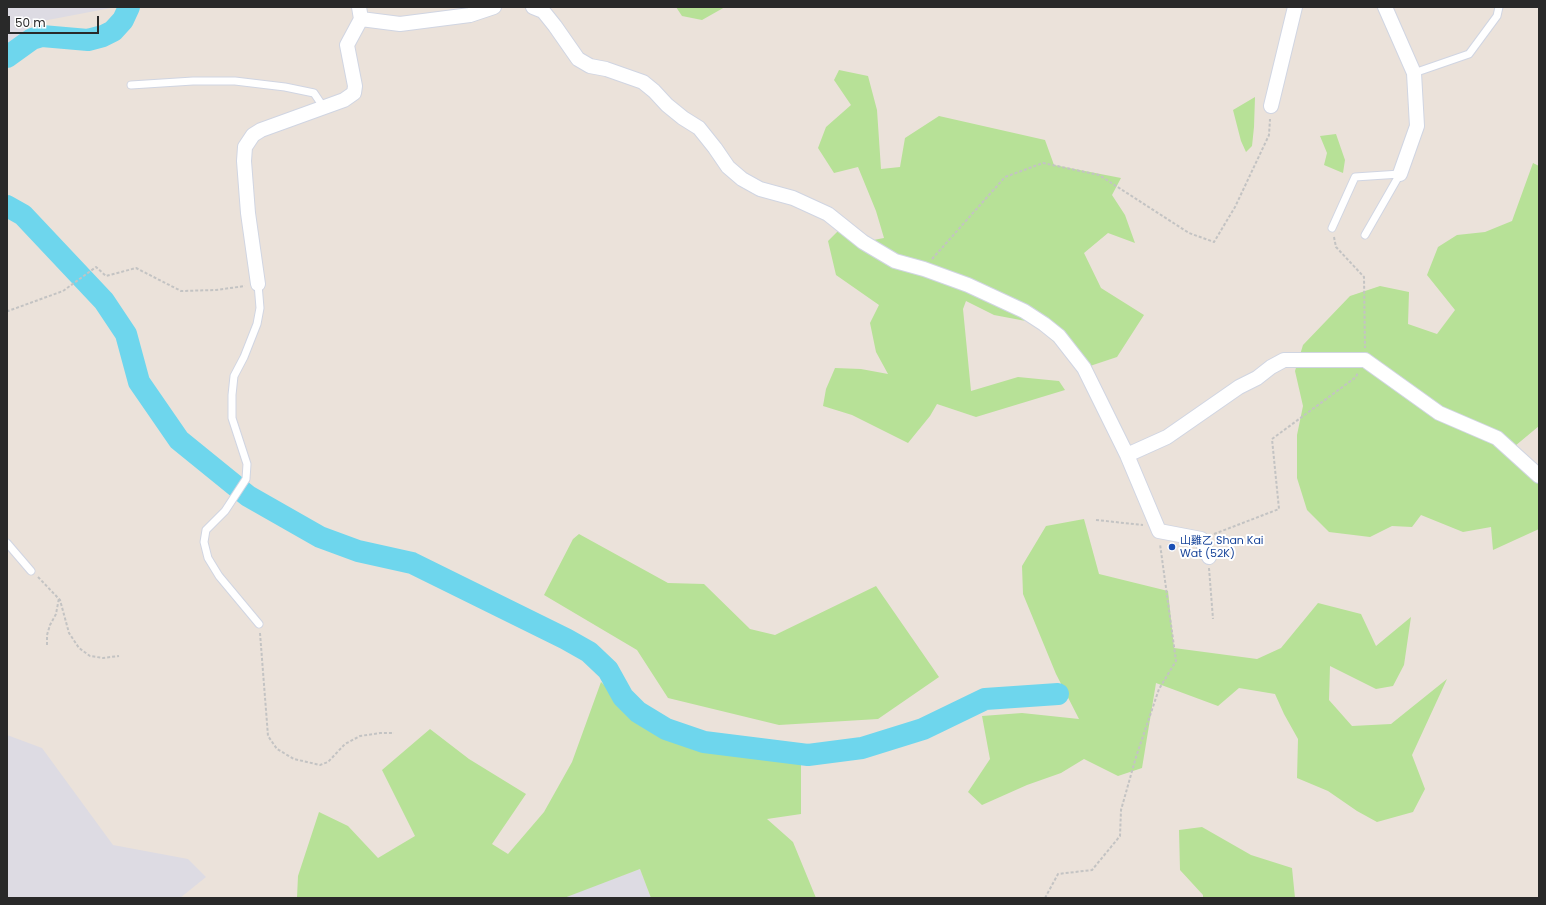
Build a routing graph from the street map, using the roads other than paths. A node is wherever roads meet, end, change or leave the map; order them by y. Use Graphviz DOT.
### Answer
graph roads {
  1 [pos="494,7"];
  2 [pos="533,7"];
  3 [pos="1295,7"];
  4 [pos="1385,7"];
  5 [pos="1499,7"];
  6 [pos="360,13"];
  7 [pos="1414,73"];
  8 [pos="132,85"];
  9 [pos="1271,106"];
  10 [pos="324,108"];
  11 [pos="1400,174"];
  12 [pos="1332,228"];
  13 [pos="1365,235"];
  14 [pos="258,284"];
  15 [pos="1126,454"];
  16 [pos="1539,476"];
  17 [pos="7,543"];
  18 [pos="1209,557"];
  19 [pos="31,571"];
  20 [pos="259,624"];
  1 -- 6 [label="street"];
  2 -- 15 [label="street"];
  3 -- 9 [label="street"];
  4 -- 7 [label="street"];
  5 -- 7 [label="lane"];
  6 -- 10 [label="street"];
  7 -- 11 [label="street"];
  8 -- 10 [label="lane"];
  10 -- 14 [label="street"];
  11 -- 12 [label="lane"];
  11 -- 13 [label="lane"];
  14 -- 20 [label="lane"];
  15 -- 16 [label="street"];
  15 -- 18 [label="street"];
  17 -- 19 [label="lane"];
}
